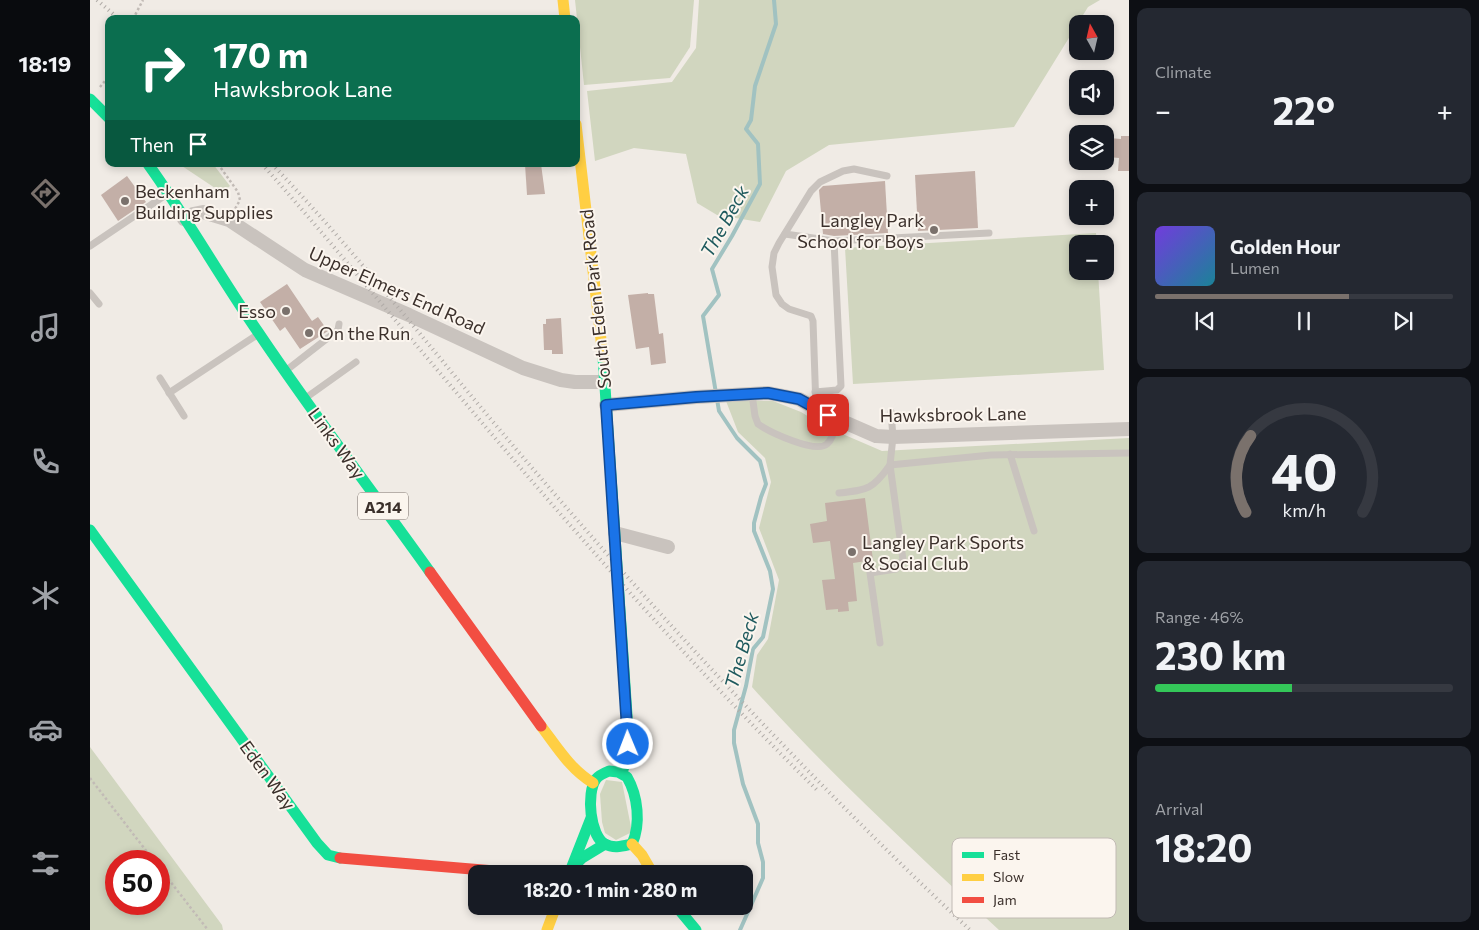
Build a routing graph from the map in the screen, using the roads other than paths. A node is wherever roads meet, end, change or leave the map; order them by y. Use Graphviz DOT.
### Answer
graph roads {
  1 [pos="563,0"];
  2 [pos="565,15"];
  3 [pos="90,99"];
  4 [pos="105,114"];
  5 [pos="580,160"];
  6 [pos="150,167"];
  7 [pos="887,176"];
  8 [pos="169,193"];
  9 [pos="184,219"];
  10 [pos="988,232"];
  11 [pos="785,234"];
  12 [pos="834,241"];
  13 [pos="90,246"];
  14 [pos="90,293"];
  15 [pos="99,304"];
  16 [pos="339,324"];
  17 [pos="260,334"];
  18 [pos="356,362"];
  19 [pos="286,370"];
  20 [pos="160,378"];
  21 [pos="605,382"];
  22 [pos="816,392"];
  23 [pos="169,393"];
  24 [pos="752,394"];
  25 [pos="305,398"];
  26 [pos="606,405"];
  27 [pos="816,408"];
  28 [pos="891,412"];
  29 [pos="184,416"];
  30 [pos="836,419"];
  31 [pos="1129,429"];
  32 [pos="893,437"];
  33 [pos="1129,453"];
  34 [pos="1010,454"];
  35 [pos="890,465"];
  36 [pos="838,493"];
  37 [pos="90,530"];
  38 [pos="1034,531"];
  39 [pos="615,533"];
  40 [pos="668,547"];
  41 [pos="880,643"];
  42 [pos="622,773"];
  43 [pos="593,783"];
  44 [pos="591,818"];
  45 [pos="605,844"];
  46 [pos="632,844"];
  47 [pos="572,865"];
  48 [pos="576,865"];
  49 [pos="648,865"];
  50 [pos="468,869"];
  51 [pos="553,915"];
  52 [pos="684,915"];
  53 [pos="547,930"];
  54 [pos="696,930"];
  1 -- 2 [label="main road"];
  3 -- 4 [label="main road"];
  5 -- 21 [label="main road, South Eden Park Road"];
  6 -- 8 [label="main road, Links Way / A214"];
  7 -- 11 [label="lane"];
  8 -- 9 [label="main road, Links Way / A214"];
  8 -- 13 [label="lane"];
  9 -- 17 [label="main road, Links Way / A214"];
  9 -- 21 [label="street, Upper Elmers End Road"];
  10 -- 12 [label="lane"];
  11 -- 12 [label="lane"];
  11 -- 22 [label="lane"];
  12 -- 22 [label="lane"];
  14 -- 15 [label="lane"];
  16 -- 19 [label="lane"];
  17 -- 19 [label="main road, Links Way / A214"];
  17 -- 23 [label="lane"];
  18 -- 25 [label="lane"];
  19 -- 25 [label="main road, Links Way / A214"];
  20 -- 23 [label="lane"];
  21 -- 26 [label="main road, South Eden Park Road"];
  22 -- 27 [label="lane"];
  23 -- 29 [label="lane"];
  24 -- 26 [label="street, Hawksbrook Lane"];
  24 -- 27 [label="street, Hawksbrook Lane"];
  24 -- 30 [label="lane"];
  25 -- 43 [label="main road, Links Way / A214"];
  26 -- 39 [label="main road, South Eden Park Road"];
  27 -- 30 [label="street, Hawksbrook Lane"];
  28 -- 32 [label="lane"];
  30 -- 32 [label="street, Hawksbrook Lane"];
  31 -- 32 [label="street, Hawksbrook Lane"];
  32 -- 35 [label="lane"];
  33 -- 34 [label="lane"];
  34 -- 35 [label="lane"];
  34 -- 38 [label="lane"];
  35 -- 36 [label="lane"];
  35 -- 41 [label="lane"];
  37 -- 50 [label="main road, Eden Way"];
  39 -- 40 [label="street"];
  39 -- 42 [label="main road, South Eden Park Road"];
  42 -- 43 [label="main road"];
  42 -- 46 [label="main road"];
  43 -- 44 [label="main road"];
  44 -- 45 [label="main road"];
  44 -- 47 [label="main road"];
  45 -- 46 [label="main road"];
  45 -- 48 [label="main road"];
  46 -- 49 [label="main road"];
  51 -- 53 [label="main road"];
  52 -- 54 [label="main road"];
}
